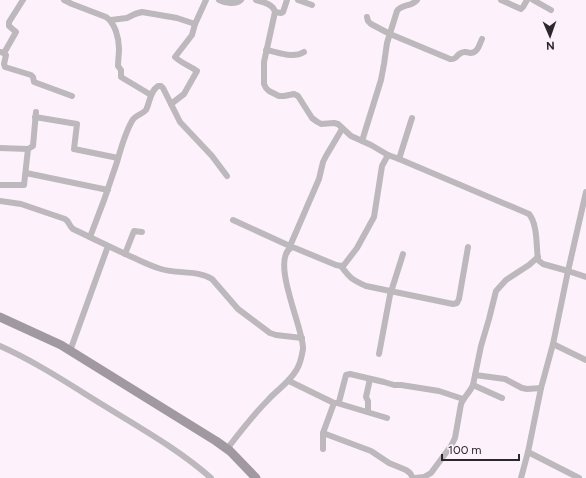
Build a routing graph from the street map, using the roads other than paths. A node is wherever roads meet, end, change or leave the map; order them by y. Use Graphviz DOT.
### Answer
graph roads {
  1 [pos="23,0"];
  2 [pos="64,0"];
  3 [pos="206,0"];
  4 [pos="219,0"];
  5 [pos="241,0"];
  6 [pos="256,0"];
  7 [pos="286,0"];
  8 [pos="298,0"];
  9 [pos="417,0"];
  10 [pos="501,0"];
  11 [pos="527,0"];
  12 [pos="533,0"];
  13 [pos="312,5"];
  14 [pos="551,10"];
  15 [pos="275,12"];
  16 [pos="367,17"];
  17 [pos="111,20"];
  18 [pos="195,24"];
  19 [pos="390,34"];
  20 [pos="482,39"];
  21 [pos="266,50"];
  22 [pos="2,52"];
  23 [pos="304,52"];
  24 [pos="151,95"];
  25 [pos="72,96"];
  26 [pos="171,104"];
  27 [pos="412,118"];
  28 [pos="342,129"];
  29 [pos="362,141"];
  30 [pos="0,148"];
  31 [pos="28,149"];
  32 [pos="388,155"];
  33 [pos="118,158"];
  34 [pos="399,159"];
  35 [pos="26,173"];
  36 [pos="227,176"];
  37 [pos="0,185"];
  38 [pos="108,190"];
  39 [pos="586,192"];
  40 [pos="0,201"];
  41 [pos="233,220"];
  42 [pos="142,232"];
  43 [pos="90,237"];
  44 [pos="108,246"];
  45 [pos="291,247"];
  46 [pos="468,247"];
  47 [pos="125,254"];
  48 [pos="403,254"];
  49 [pos="538,257"];
  50 [pos="341,266"];
  51 [pos="568,271"];
  52 [pos="586,277"];
  53 [pos="391,291"];
  54 [pos="0,317"];
  55 [pos="302,338"];
  56 [pos="553,344"];
  57 [pos="0,346"];
  58 [pos="70,351"];
  59 [pos="379,354"];
  60 [pos="586,360"];
  61 [pos="475,375"];
  62 [pos="370,378"];
  63 [pos="289,381"];
  64 [pos="473,385"];
  65 [pos="541,388"];
  66 [pos="502,398"];
  67 [pos="463,400"];
  68 [pos="335,403"];
  69 [pos="368,412"];
  70 [pos="387,418"];
  71 [pos="323,433"];
  72 [pos="227,449"];
  73 [pos="323,449"];
  74 [pos="528,452"];
  75 [pos="211,478"];
  76 [pos="256,478"];
  77 [pos="414,478"];
  78 [pos="521,478"];
  79 [pos="579,478"];
  1 -- 22 [label="street"];
  2 -- 17 [label="street"];
  3 -- 18 [label="street"];
  4 -- 5 [label="street"];
  6 -- 15 [label="street"];
  7 -- 15 [label="street"];
  8 -- 13 [label="street"];
  9 -- 19 [label="street"];
  10 -- 11 [label="street"];
  12 -- 14 [label="street"];
  15 -- 21 [label="street"];
  16 -- 19 [label="street"];
  17 -- 18 [label="street"];
  17 -- 24 [label="street"];
  18 -- 26 [label="street"];
  19 -- 20 [label="street"];
  19 -- 29 [label="street"];
  21 -- 23 [label="street"];
  21 -- 28 [label="street"];
  22 -- 25 [label="street"];
  24 -- 26 [label="street"];
  24 -- 33 [label="street"];
  26 -- 36 [label="street"];
  27 -- 34 [label="street"];
  28 -- 29 [label="street"];
  28 -- 45 [label="street"];
  29 -- 32 [label="street"];
  30 -- 31 [label="street"];
  31 -- 33 [label="street"];
  31 -- 35 [label="street"];
  32 -- 34 [label="street"];
  32 -- 50 [label="street"];
  33 -- 38 [label="street"];
  34 -- 49 [label="street"];
  35 -- 37 [label="street"];
  35 -- 38 [label="street"];
  38 -- 43 [label="street"];
  39 -- 51 [label="street"];
  40 -- 43 [label="street"];
  41 -- 45 [label="street"];
  42 -- 47 [label="street"];
  43 -- 44 [label="street"];
  44 -- 47 [label="street"];
  44 -- 58 [label="street"];
  45 -- 50 [label="street"];
  45 -- 55 [label="street"];
  46 -- 53 [label="street"];
  47 -- 55 [label="street"];
  48 -- 53 [label="street"];
  49 -- 51 [label="street"];
  49 -- 61 [label="street"];
  50 -- 53 [label="street"];
  51 -- 52 [label="street"];
  51 -- 56 [label="street"];
  53 -- 59 [label="street"];
  54 -- 58 [label="street"];
  55 -- 63 [label="street"];
  56 -- 60 [label="street"];
  56 -- 65 [label="street"];
  57 -- 75 [label="street"];
  58 -- 72 [label="street"];
  61 -- 64 [label="street"];
  61 -- 65 [label="street"];
  62 -- 67 [label="street"];
  62 -- 68 [label="street"];
  62 -- 69 [label="street"];
  63 -- 68 [label="street"];
  63 -- 72 [label="street"];
  64 -- 66 [label="street"];
  64 -- 67 [label="street"];
  65 -- 74 [label="street"];
  67 -- 77 [label="street"];
  68 -- 69 [label="street"];
  68 -- 71 [label="street"];
  69 -- 70 [label="street"];
  71 -- 73 [label="street"];
  71 -- 77 [label="street"];
  72 -- 76 [label="street"];
  74 -- 78 [label="street"];
  74 -- 79 [label="street"];
}
